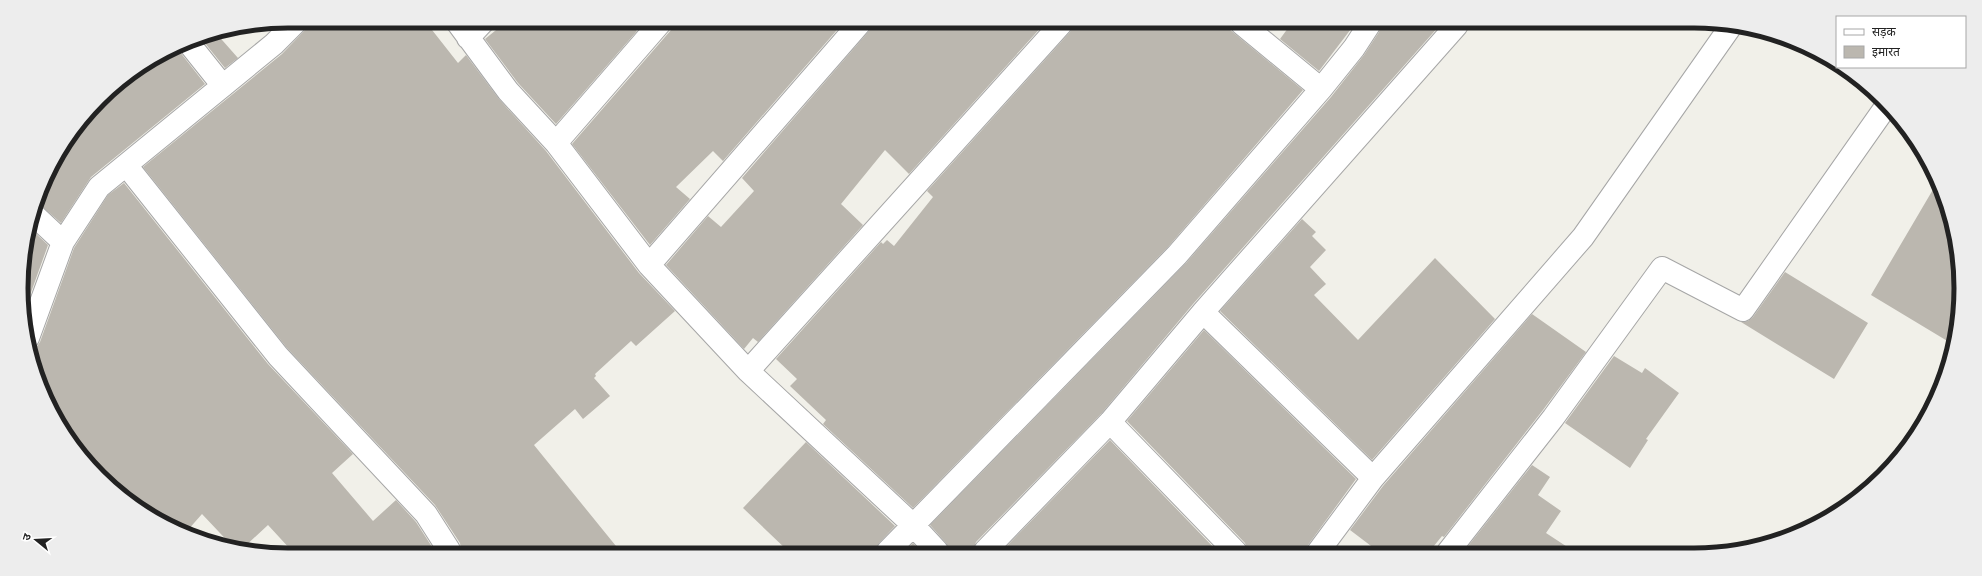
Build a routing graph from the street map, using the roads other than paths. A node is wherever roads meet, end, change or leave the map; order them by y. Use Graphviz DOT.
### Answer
graph roads {
  1 [pos="290,28"];
  2 [pos="656,28"];
  3 [pos="856,28"];
  4 [pos="1057,28"];
  5 [pos="1247,28"];
  6 [pos="1367,28"];
  7 [pos="1454,28"];
  8 [pos="462,30"];
  9 [pos="1728,30"];
  10 [pos="192,47"];
  11 [pos="223,86"];
  12 [pos="1321,89"];
  13 [pos="1883,110"];
  14 [pos="556,143"];
  15 [pos="126,165"];
  16 [pos="38,218"];
  17 [pos="63,242"];
  18 [pos="649,265"];
  19 [pos="1203,312"];
  20 [pos="31,329"];
  21 [pos="748,371"];
  22 [pos="1110,422"];
  23 [pos="1373,478"];
  24 [pos="913,525"];
  25 [pos="448,548"];
  26 [pos="891,548"];
  27 [pos="934,548"];
  28 [pos="988,548"];
  29 [pos="1232,548"];
  30 [pos="1321,548"];
  31 [pos="1451,548"];
  1 -- 11 [label="street"];
  2 -- 14 [label="street"];
  3 -- 18 [label="street"];
  4 -- 21 [label="street"];
  5 -- 12 [label="street"];
  6 -- 12 [label="street"];
  7 -- 19 [label="street"];
  8 -- 14 [label="street"];
  9 -- 23 [label="street"];
  10 -- 11 [label="street"];
  11 -- 15 [label="street"];
  12 -- 24 [label="street"];
  13 -- 31 [label="street"];
  14 -- 18 [label="street"];
  15 -- 17 [label="street"];
  15 -- 25 [label="street"];
  16 -- 17 [label="street"];
  17 -- 20 [label="street"];
  18 -- 21 [label="street"];
  19 -- 22 [label="street"];
  19 -- 23 [label="street"];
  21 -- 24 [label="street"];
  22 -- 28 [label="street"];
  22 -- 29 [label="street"];
  23 -- 30 [label="street"];
  24 -- 26 [label="street"];
  24 -- 27 [label="street"];
}
